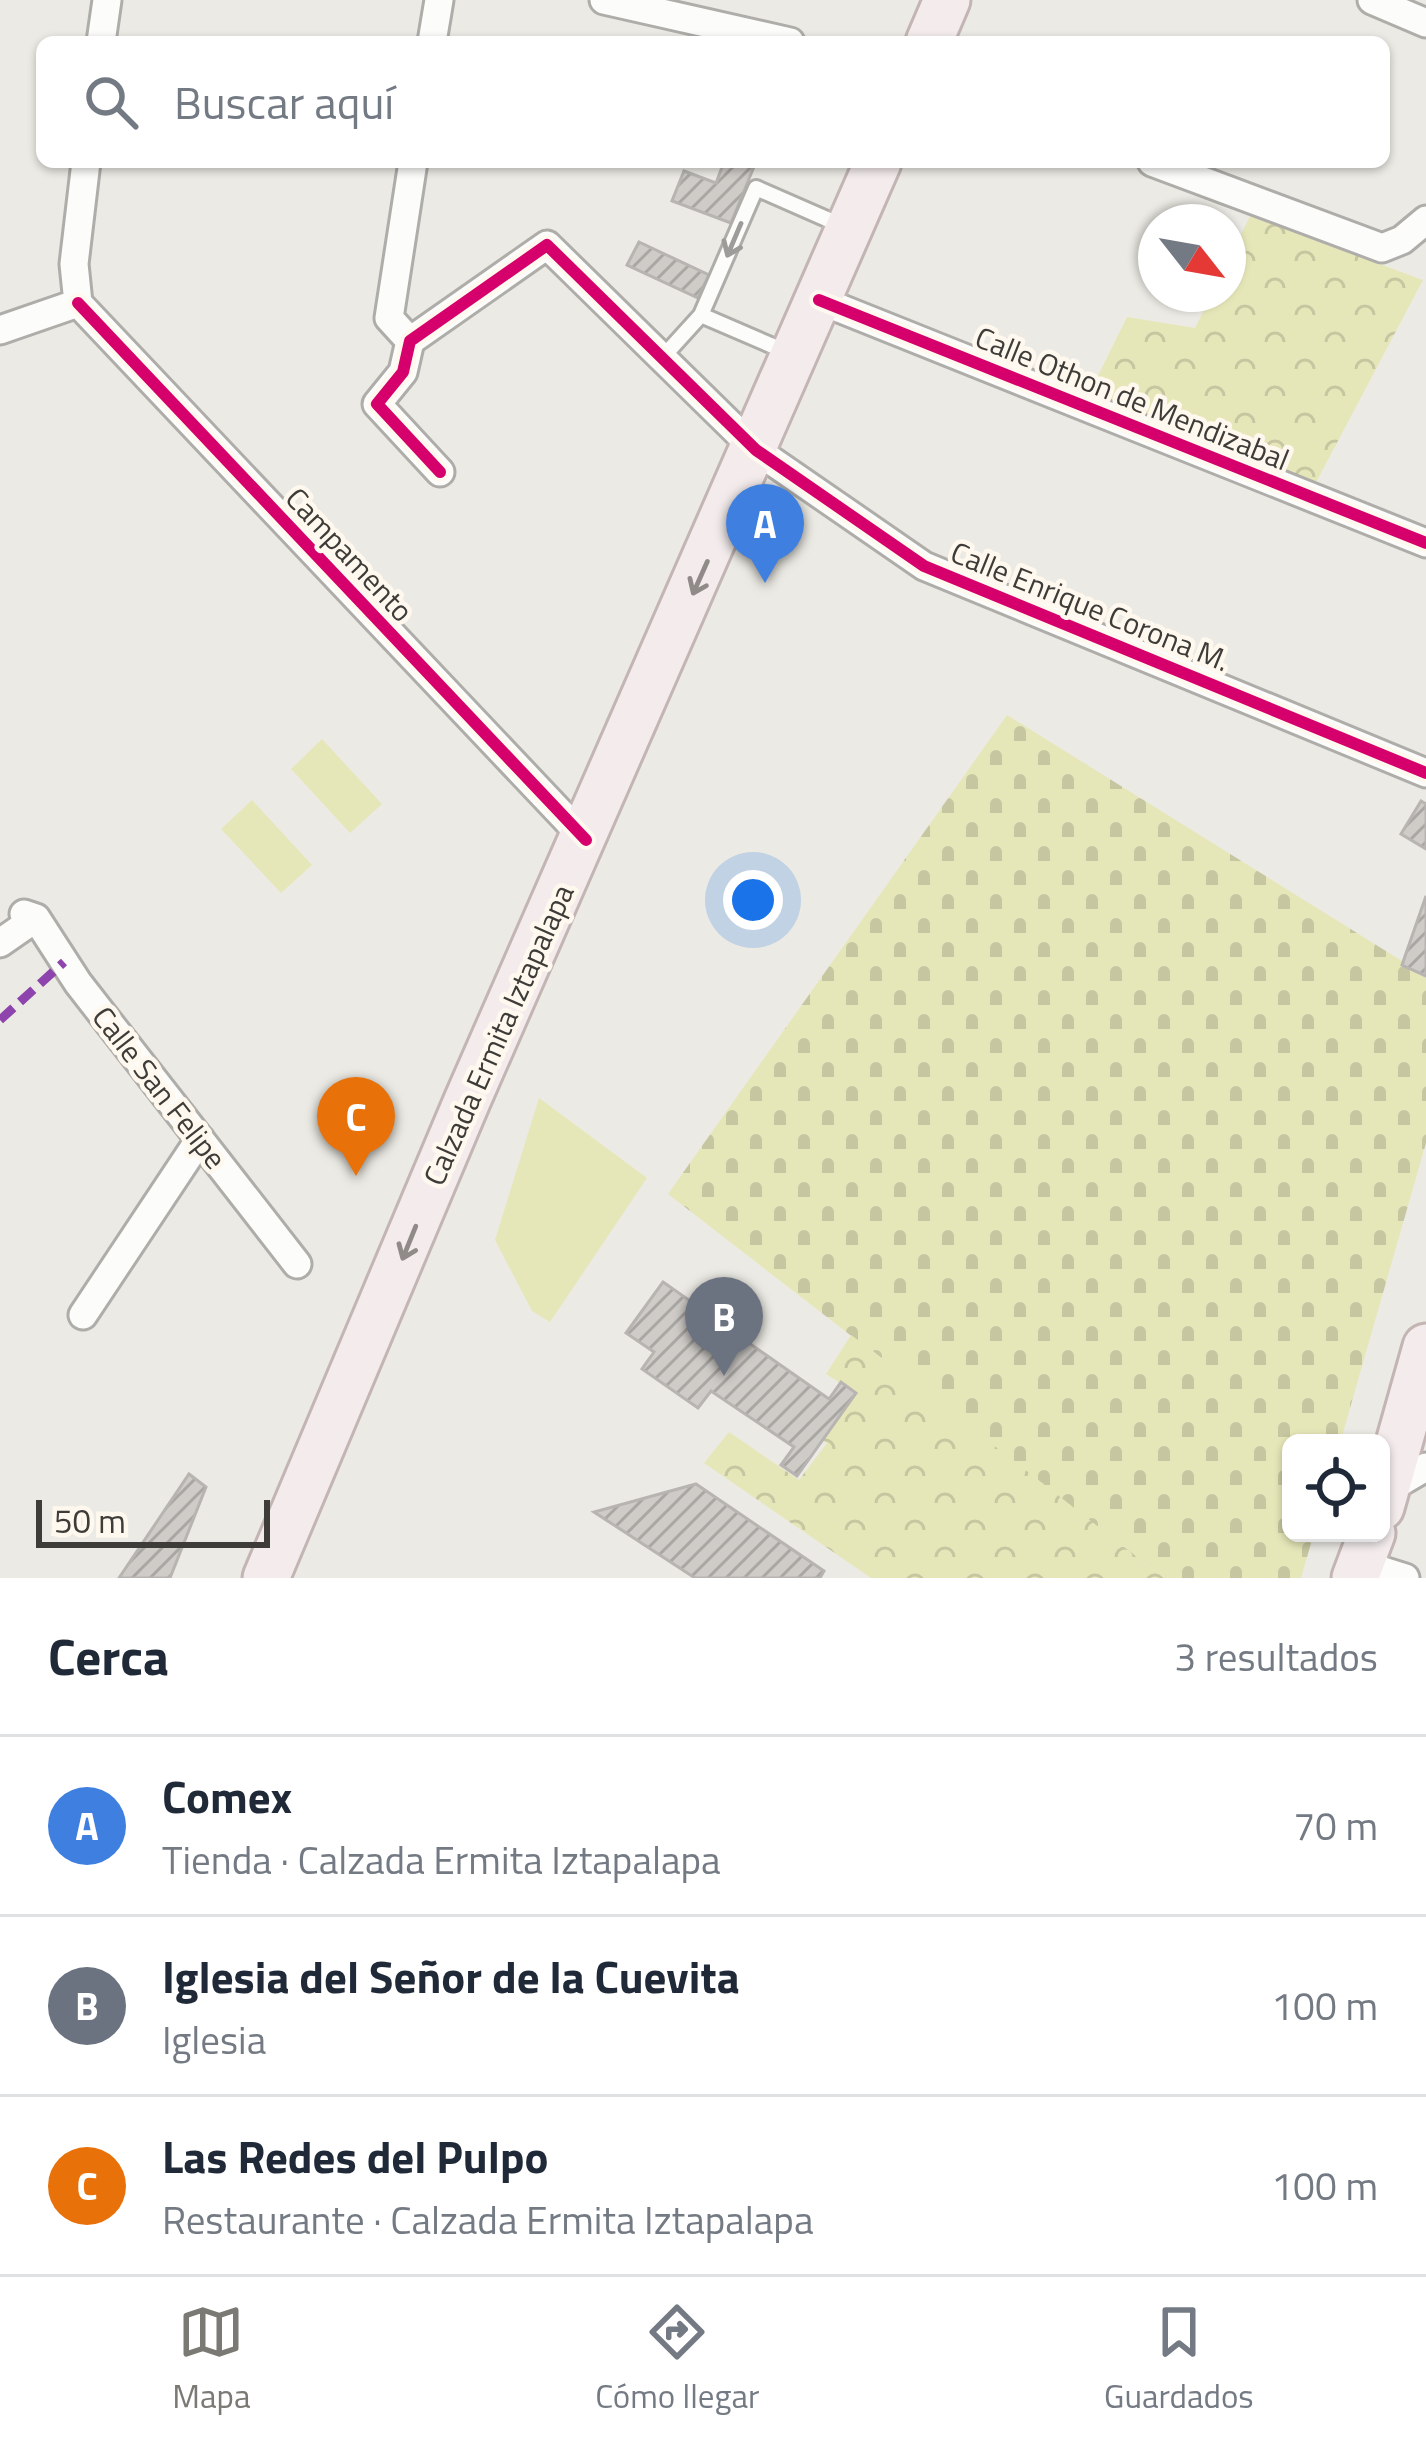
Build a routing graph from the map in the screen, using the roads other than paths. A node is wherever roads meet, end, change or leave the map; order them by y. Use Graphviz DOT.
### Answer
graph roads {
  1 [pos="106,0"];
  2 [pos="439,0"];
  3 [pos="604,0"];
  4 [pos="947,0"];
  5 [pos="1372,0"];
  6 [pos="1426,23"];
  7 [pos="102,36"];
  8 [pos="433,36"];
  9 [pos="763,36"];
  10 [pos="932,36"];
  11 [pos="85,168"];
  12 [pos="412,168"];
  13 [pos="875,168"];
  14 [pos="1167,168"];
  15 [pos="1426,220"];
  16 [pos="850,229"];
  17 [pos="819,300"];
  18 [pos="78,303"];
  19 [pos="701,315"];
  20 [pos="0,330"];
  21 [pos="410,341"];
  22 [pos="796,356"];
  23 [pos="662,358"];
  24 [pos="756,450"];
  25 [pos="440,472"];
  26 [pos="1426,543"];
  27 [pos="1426,772"];
  28 [pos="586,840"];
  29 [pos="0,943"];
  30 [pos="200,1139"];
  31 [pos="297,1264"];
  32 [pos="83,1316"];
  33 [pos="1426,1347"];
  34 [pos="1398,1488"];
  35 [pos="1369,1542"];
  36 [pos="266,1578"];
  37 [pos="1356,1578"];
  38 [pos="1405,1578"];
  1 -- 7 [label="street"];
  2 -- 8 [label="street"];
  3 -- 9 [label="street"];
  4 -- 10 [label="main road"];
  5 -- 6 [label="street"];
  11 -- 18 [label="street"];
  12 -- 21 [label="street"];
  13 -- 16 [label="main road, Calzada Ermita Iztapalapa"];
  14 -- 15 [label="street"];
  16 -- 17 [label="main road, Calzada Ermita Iztapalapa"];
  16 -- 19 [label="lane, one-way"];
  17 -- 22 [label="main road, Calzada Ermita Iztapalapa"];
  17 -- 26 [label="street, Calle Othon de Mendizabal"];
  18 -- 20 [label="street"];
  18 -- 28 [label="street, Campamento"];
  19 -- 22 [label="lane"];
  19 -- 23 [label="lane"];
  21 -- 23 [label="street, Calle Enrique Corona M."];
  21 -- 25 [label="street"];
  22 -- 24 [label="main road, Calzada Ermita Iztapalapa"];
  23 -- 24 [label="street, Calle Enrique Corona M."];
  24 -- 27 [label="street, Calle Enrique Corona M."];
  24 -- 28 [label="main road, Calzada Ermita Iztapalapa, one-way"];
  28 -- 36 [label="main road, Calzada Ermita Iztapalapa, one-way"];
  29 -- 30 [label="street, Calle San Felipe"];
  30 -- 31 [label="street, Calle San Felipe"];
  30 -- 32 [label="street"];
  33 -- 34 [label="main road"];
  35 -- 37 [label="main road"];
  37 -- 38 [label="street"];
}
